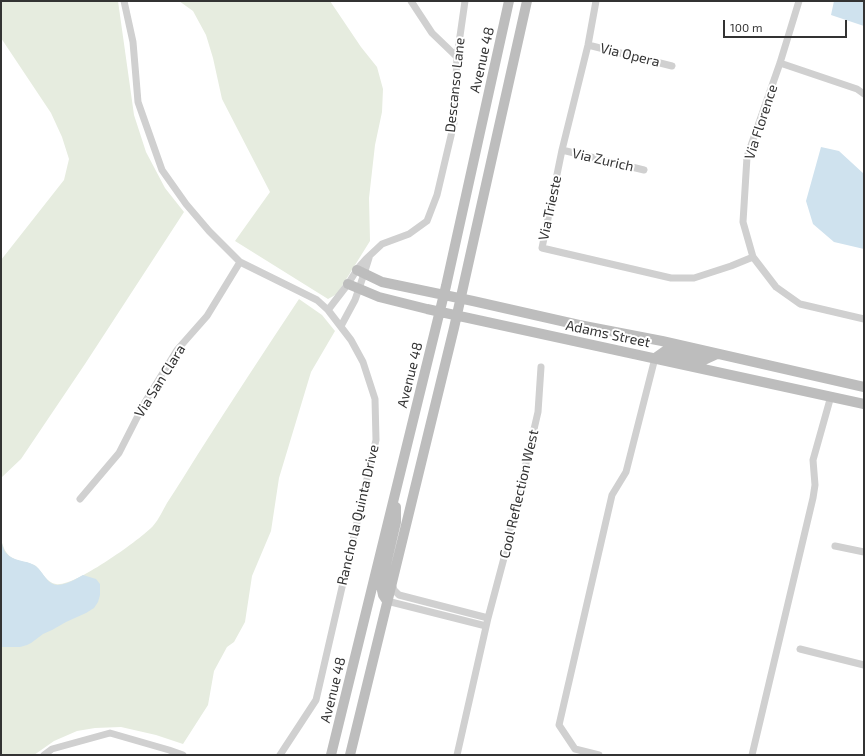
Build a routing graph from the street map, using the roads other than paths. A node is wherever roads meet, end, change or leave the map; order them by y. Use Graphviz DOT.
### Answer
graph roads {
  1 [pos="124,1"];
  2 [pos="411,1"];
  3 [pos="465,1"];
  4 [pos="510,1"];
  5 [pos="527,1"];
  6 [pos="596,1"];
  7 [pos="799,1"];
  8 [pos="588,45"];
  9 [pos="457,57"];
  10 [pos="780,63"];
  11 [pos="672,66"];
  12 [pos="864,94"];
  13 [pos="562,150"];
  14 [pos="644,170"];
  15 [pos="753,257"];
  16 [pos="240,262"];
  17 [pos="360,272"];
  18 [pos="348,284"];
  19 [pos="359,288"];
  20 [pos="444,295"];
  21 [pos="460,298"];
  22 [pos="328,310"];
  23 [pos="440,312"];
  24 [pos="456,315"];
  25 [pos="864,319"];
  26 [pos="340,326"];
  27 [pos="717,354"];
  28 [pos="656,358"];
  29 [pos="541,367"];
  30 [pos="864,387"];
  31 [pos="831,396"];
  32 [pos="864,404"];
  33 [pos="395,495"];
  34 [pos="80,499"];
  35 [pos="835,546"];
  36 [pos="864,552"];
  37 [pos="392,582"];
  38 [pos="387,601"];
  39 [pos="488,618"];
  40 [pos="486,626"];
  41 [pos="800,649"];
  42 [pos="864,665"];
  43 [pos="44,755"];
  44 [pos="183,755"];
  45 [pos="280,755"];
  46 [pos="331,755"];
  47 [pos="350,755"];
  48 [pos="457,755"];
  49 [pos="599,755"];
  50 [pos="752,755"];
  1 -- 16 [label="street, Rancho la Quinta Drive"];
  2 -- 9 [label="street"];
  3 -- 9 [label="street, Descanso Lane"];
  4 -- 20 [label="main road, Avenue 48"];
  5 -- 21 [label="main road"];
  6 -- 8 [label="street, Via Trieste"];
  7 -- 10 [label="street, Via Florence"];
  8 -- 11 [label="street, Via Opera"];
  8 -- 13 [label="street, Via Trieste"];
  9 -- 17 [label="street, Descanso Lane"];
  10 -- 12 [label="street"];
  10 -- 15 [label="street, Via Florence"];
  13 -- 14 [label="street, Via Zurich"];
  13 -- 15 [label="street, Via Trieste"];
  15 -- 25 [label="street, Via Florence"];
  16 -- 22 [label="street, Rancho la Quinta Drive"];
  16 -- 34 [label="street, Via San Clara"];
  17 -- 18 [label="street"];
  17 -- 19 [label="street"];
  17 -- 20 [label="main road, Adams Street"];
  18 -- 19 [label="main road, Adams Street"];
  18 -- 22 [label="street"];
  19 -- 23 [label="main road, Adams Street"];
  19 -- 26 [label="street"];
  20 -- 21 [label="main road, Adams Street"];
  20 -- 23 [label="main road, Avenue 48"];
  21 -- 24 [label="main road"];
  21 -- 27 [label="main road, Adams Street"];
  22 -- 26 [label="street, Rancho la Quinta Drive"];
  23 -- 24 [label="main road, Adams Street"];
  23 -- 33 [label="main road, Avenue 48"];
  24 -- 28 [label="main road, Adams Street"];
  24 -- 37 [label="main road"];
  26 -- 45 [label="street, Rancho la Quinta Drive"];
  27 -- 28 [label="main road"];
  27 -- 30 [label="main road, Adams Street"];
  28 -- 31 [label="main road, Adams Street"];
  28 -- 49 [label="street"];
  29 -- 39 [label="street, Cool Reflection West"];
  31 -- 32 [label="main road, Adams Street"];
  31 -- 50 [label="street"];
  33 -- 38 [label="main road"];
  33 -- 46 [label="main road, Avenue 48"];
  35 -- 36 [label="street"];
  37 -- 38 [label="main road"];
  37 -- 39 [label="street"];
  38 -- 40 [label="street"];
  38 -- 47 [label="main road"];
  39 -- 40 [label="street, Cool Reflection West"];
  40 -- 48 [label="street, Cool Reflection West"];
  41 -- 42 [label="street"];
  43 -- 44 [label="street"];
}
